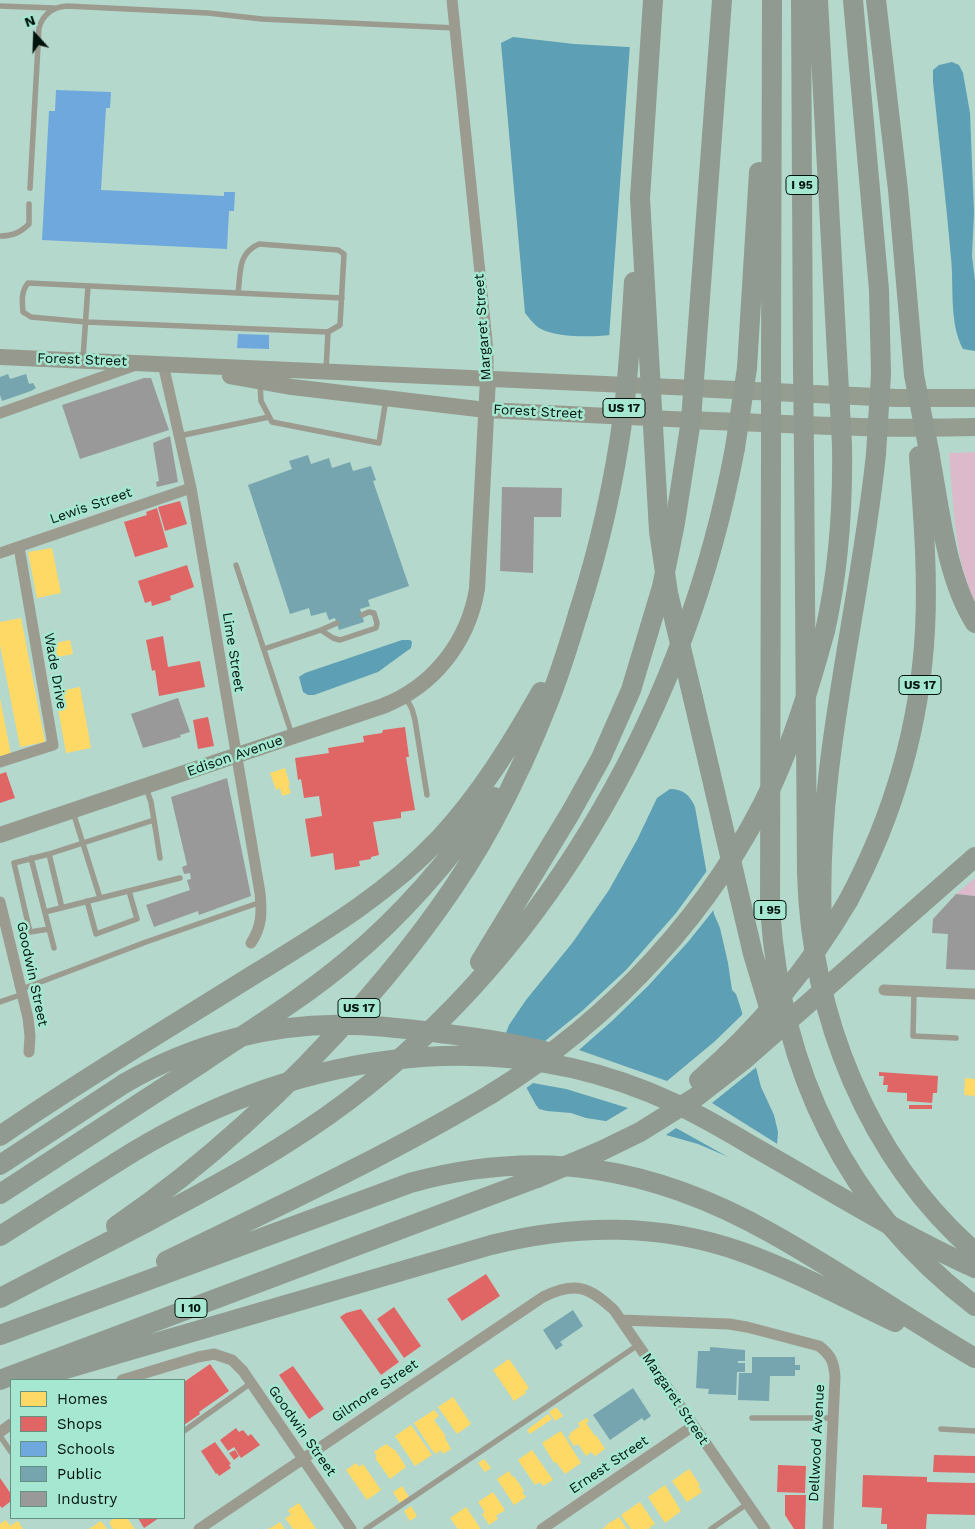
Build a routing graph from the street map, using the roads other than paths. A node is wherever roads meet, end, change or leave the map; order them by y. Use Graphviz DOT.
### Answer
graph roads {
  1 [pos="452,0"];
  2 [pos="653,0"];
  3 [pos="722,0"];
  4 [pos="770,0"];
  5 [pos="801,0"];
  6 [pos="818,0"];
  7 [pos="853,0"];
  8 [pos="876,0"];
  9 [pos="0,6"];
  10 [pos="56,8"];
  11 [pos="455,28"];
  12 [pos="30,188"];
  13 [pos="640,198"];
  14 [pos="29,204"];
  15 [pos="0,236"];
  16 [pos="88,286"];
  17 [pos="238,293"];
  18 [pos="342,298"];
  19 [pos="86,322"];
  20 [pos="328,332"];
  21 [pos="0,357"];
  22 [pos="83,360"];
  23 [pos="142,363"];
  24 [pos="163,364"];
  25 [pos="326,371"];
  26 [pos="488,379"];
  27 [pos="260,381"];
  28 [pos="694,388"];
  29 [pos="386,398"];
  30 [pos="975,398"];
  31 [pos="486,410"];
  32 [pos="0,413"];
  33 [pos="269,417"];
  34 [pos="691,420"];
  35 [pos="975,427"];
  36 [pos="179,436"];
  37 [pos="925,456"];
  38 [pos="191,488"];
  39 [pos="19,547"];
  40 [pos="0,553"];
  41 [pos="236,564"];
  42 [pos="578,614"];
  43 [pos="362,615"];
  44 [pos="337,623"];
  45 [pos="975,623"];
  46 [pos="321,630"];
  47 [pos="264,649"];
  48 [pos="454,650"];
  49 [pos="405,696"];
  50 [pos="292,737"];
  51 [pos="531,742"];
  52 [pos="236,756"];
  53 [pos="0,762"];
  54 [pos="145,786"];
  55 [pos="427,795"];
  56 [pos="73,810"];
  57 [pos="154,820"];
  58 [pos="0,835"];
  59 [pos="83,843"];
  60 [pos="49,854"];
  61 [pos="975,857"];
  62 [pos="31,858"];
  63 [pos="160,858"];
  64 [pos="180,878"];
  65 [pos="129,890"];
  66 [pos="100,898"];
  67 [pos="87,901"];
  68 [pos="0,902"];
  69 [pos="261,902"];
  70 [pos="62,908"];
  71 [pos="45,912"];
  72 [pos="49,929"];
  73 [pos="251,943"];
  74 [pos="54,948"];
  75 [pos="884,990"];
  76 [pos="22,992"];
  77 [pos="914,992"];
  78 [pos="975,994"];
  79 [pos="0,1002"];
  80 [pos="956,1038"];
  81 [pos="836,1041"];
  82 [pos="414,1046"];
  83 [pos="29,1052"];
  84 [pos="637,1087"];
  85 [pos="825,1126"];
  86 [pos="0,1136"];
  87 [pos="0,1165"];
  88 [pos="537,1178"];
  89 [pos="0,1194"];
  90 [pos="0,1236"];
  91 [pos="975,1252"];
  92 [pos="975,1268"];
  93 [pos="572,1288"];
  94 [pos="4,1295"];
  95 [pos="975,1306"];
  96 [pos="621,1320"];
  97 [pos="9,1332"];
  98 [pos="638,1346"];
  99 [pos="975,1359"];
  100 [pos="31,1379"];
  101 [pos="125,1379"];
  102 [pos="0,1380"];
  103 [pos="251,1383"];
  104 [pos="752,1418"];
  105 [pos="833,1418"];
  106 [pos="693,1426"];
  107 [pos="941,1429"];
  108 [pos="185,1430"];
  109 [pos="975,1431"];
  110 [pos="0,1436"];
  111 [pos="10,1451"];
  112 [pos="303,1458"];
  113 [pos="747,1504"];
  114 [pos="199,1529"];
  115 [pos="351,1529"];
  116 [pos="366,1529"];
  117 [pos="542,1529"];
  118 [pos="711,1529"];
  119 [pos="765,1529"];
  120 [pos="828,1529"];
  1 -- 11 [label="street, Margaret Street"];
  2 -- 13 [label="highway, US 17"];
  3 -- 28 [label="highway"];
  4 -- 82 [label="highway, bridge"];
  4 -- 85 [label="highway, I 95, bridge"];
  5 -- 81 [label="highway, I 95, bridge"];
  6 -- 97 [label="highway, bridge"];
  7 -- 81 [label="highway, bridge"];
  8 -- 37 [label="highway, bridge"];
  9 -- 10 [label="lane"];
  10 -- 11 [label="lane"];
  10 -- 12 [label="lane"];
  11 -- 26 [label="street, Margaret Street"];
  13 -- 42 [label="highway, US 17, bridge"];
  13 -- 85 [label="highway, bridge"];
  14 -- 15 [label="lane"];
  16 -- 17 [label="lane"];
  16 -- 19 [label="lane"];
  16 -- 19 [label="lane"];
  17 -- 18 [label="lane"];
  17 -- 18 [label="lane"];
  18 -- 20 [label="lane"];
  19 -- 20 [label="lane"];
  19 -- 22 [label="lane"];
  20 -- 25 [label="lane"];
  21 -- 22 [label="main road, Forest Street"];
  22 -- 23 [label="main road, Forest Street"];
  23 -- 24 [label="main road, Forest Street"];
  23 -- 32 [label="street"];
  24 -- 25 [label="main road, Forest Street"];
  24 -- 27 [label="main road, Forest Street"];
  24 -- 36 [label="street, Lime Street"];
  25 -- 26 [label="main road, Forest Street"];
  26 -- 28 [label="main road, Forest Street"];
  26 -- 31 [label="main road, Margaret Street"];
  27 -- 29 [label="main road, Forest Street"];
  27 -- 33 [label="lane"];
  28 -- 30 [label="main road, Forest Street"];
  28 -- 34 [label="highway"];
  29 -- 31 [label="main road, Forest Street"];
  29 -- 33 [label="lane"];
  31 -- 34 [label="main road, Forest Street"];
  31 -- 48 [label="main road, Margaret Street"];
  33 -- 36 [label="lane"];
  34 -- 35 [label="main road, Forest Street"];
  34 -- 82 [label="highway"];
  36 -- 38 [label="street, Lime Street"];
  37 -- 45 [label="highway"];
  37 -- 88 [label="highway, US 17, bridge"];
  38 -- 39 [label="street, Lewis Street"];
  38 -- 52 [label="street, Lime Street"];
  39 -- 40 [label="street, Lewis Street"];
  39 -- 53 [label="street, Wade Drive"];
  41 -- 47 [label="lane"];
  42 -- 51 [label="highway, US 17"];
  42 -- 86 [label="highway"];
  43 -- 46 [label="lane"];
  44 -- 46 [label="lane"];
  46 -- 47 [label="lane"];
  47 -- 50 [label="lane"];
  48 -- 49 [label="main road, Edison Avenue"];
  49 -- 50 [label="main road, Edison Avenue"];
  49 -- 55 [label="lane"];
  50 -- 52 [label="main road, Edison Avenue"];
  51 -- 89 [label="highway"];
  51 -- 94 [label="highway, US 17"];
  52 -- 54 [label="main road, Edison Avenue"];
  52 -- 69 [label="street, Lime Street"];
  54 -- 56 [label="main road, Edison Avenue"];
  54 -- 57 [label="lane"];
  56 -- 58 [label="main road, Edison Avenue"];
  56 -- 59 [label="lane"];
  57 -- 59 [label="lane"];
  57 -- 63 [label="lane"];
  59 -- 60 [label="lane"];
  59 -- 66 [label="lane"];
  60 -- 62 [label="lane"];
  60 -- 70 [label="lane"];
  61 -- 88 [label="highway, bridge"];
  62 -- 71 [label="lane"];
  62 -- 72 [label="lane"];
  64 -- 65 [label="lane"];
  65 -- 66 [label="lane"];
  65 -- 67 [label="lane"];
  66 -- 67 [label="lane"];
  67 -- 70 [label="lane"];
  68 -- 76 [label="street, Goodwin Street"];
  69 -- 73 [label="street, Lime Street"];
  69 -- 76 [label="lane"];
  70 -- 71 [label="lane"];
  71 -- 72 [label="lane"];
  72 -- 74 [label="lane"];
  75 -- 77 [label="street"];
  76 -- 79 [label="lane"];
  76 -- 83 [label="street, Goodwin Street"];
  77 -- 78 [label="street"];
  77 -- 80 [label="lane"];
  81 -- 91 [label="highway, I 95"];
  82 -- 94 [label="highway"];
  84 -- 87 [label="highway, bridge"];
  84 -- 90 [label="highway, bridge"];
  84 -- 92 [label="highway, bridge"];
  85 -- 95 [label="highway, I 95"];
  88 -- 102 [label="highway, I 10"];
  93 -- 96 [label="street, Margaret Street"];
  93 -- 112 [label="street, Gilmore Street"];
  96 -- 98 [label="street, Margaret Street"];
  96 -- 105 [label="street, Dellwood Avenue"];
  97 -- 99 [label="highway"];
  98 -- 106 [label="street, Margaret Street"];
  98 -- 116 [label="lane"];
  99 -- 100 [label="highway"];
  101 -- 103 [label="street, Goodwin Street"];
  103 -- 108 [label="lane"];
  103 -- 112 [label="street, Goodwin Street"];
  104 -- 105 [label="lane"];
  105 -- 120 [label="street, Dellwood Avenue"];
  106 -- 113 [label="street, Margaret Street"];
  106 -- 117 [label="street, Ernest Street"];
  107 -- 109 [label="lane"];
  110 -- 111 [label="lane"];
  112 -- 114 [label="street, Gilmore Street"];
  112 -- 115 [label="street, Goodwin Street"];
  113 -- 118 [label="lane"];
  113 -- 119 [label="street, Margaret Street"];
}
